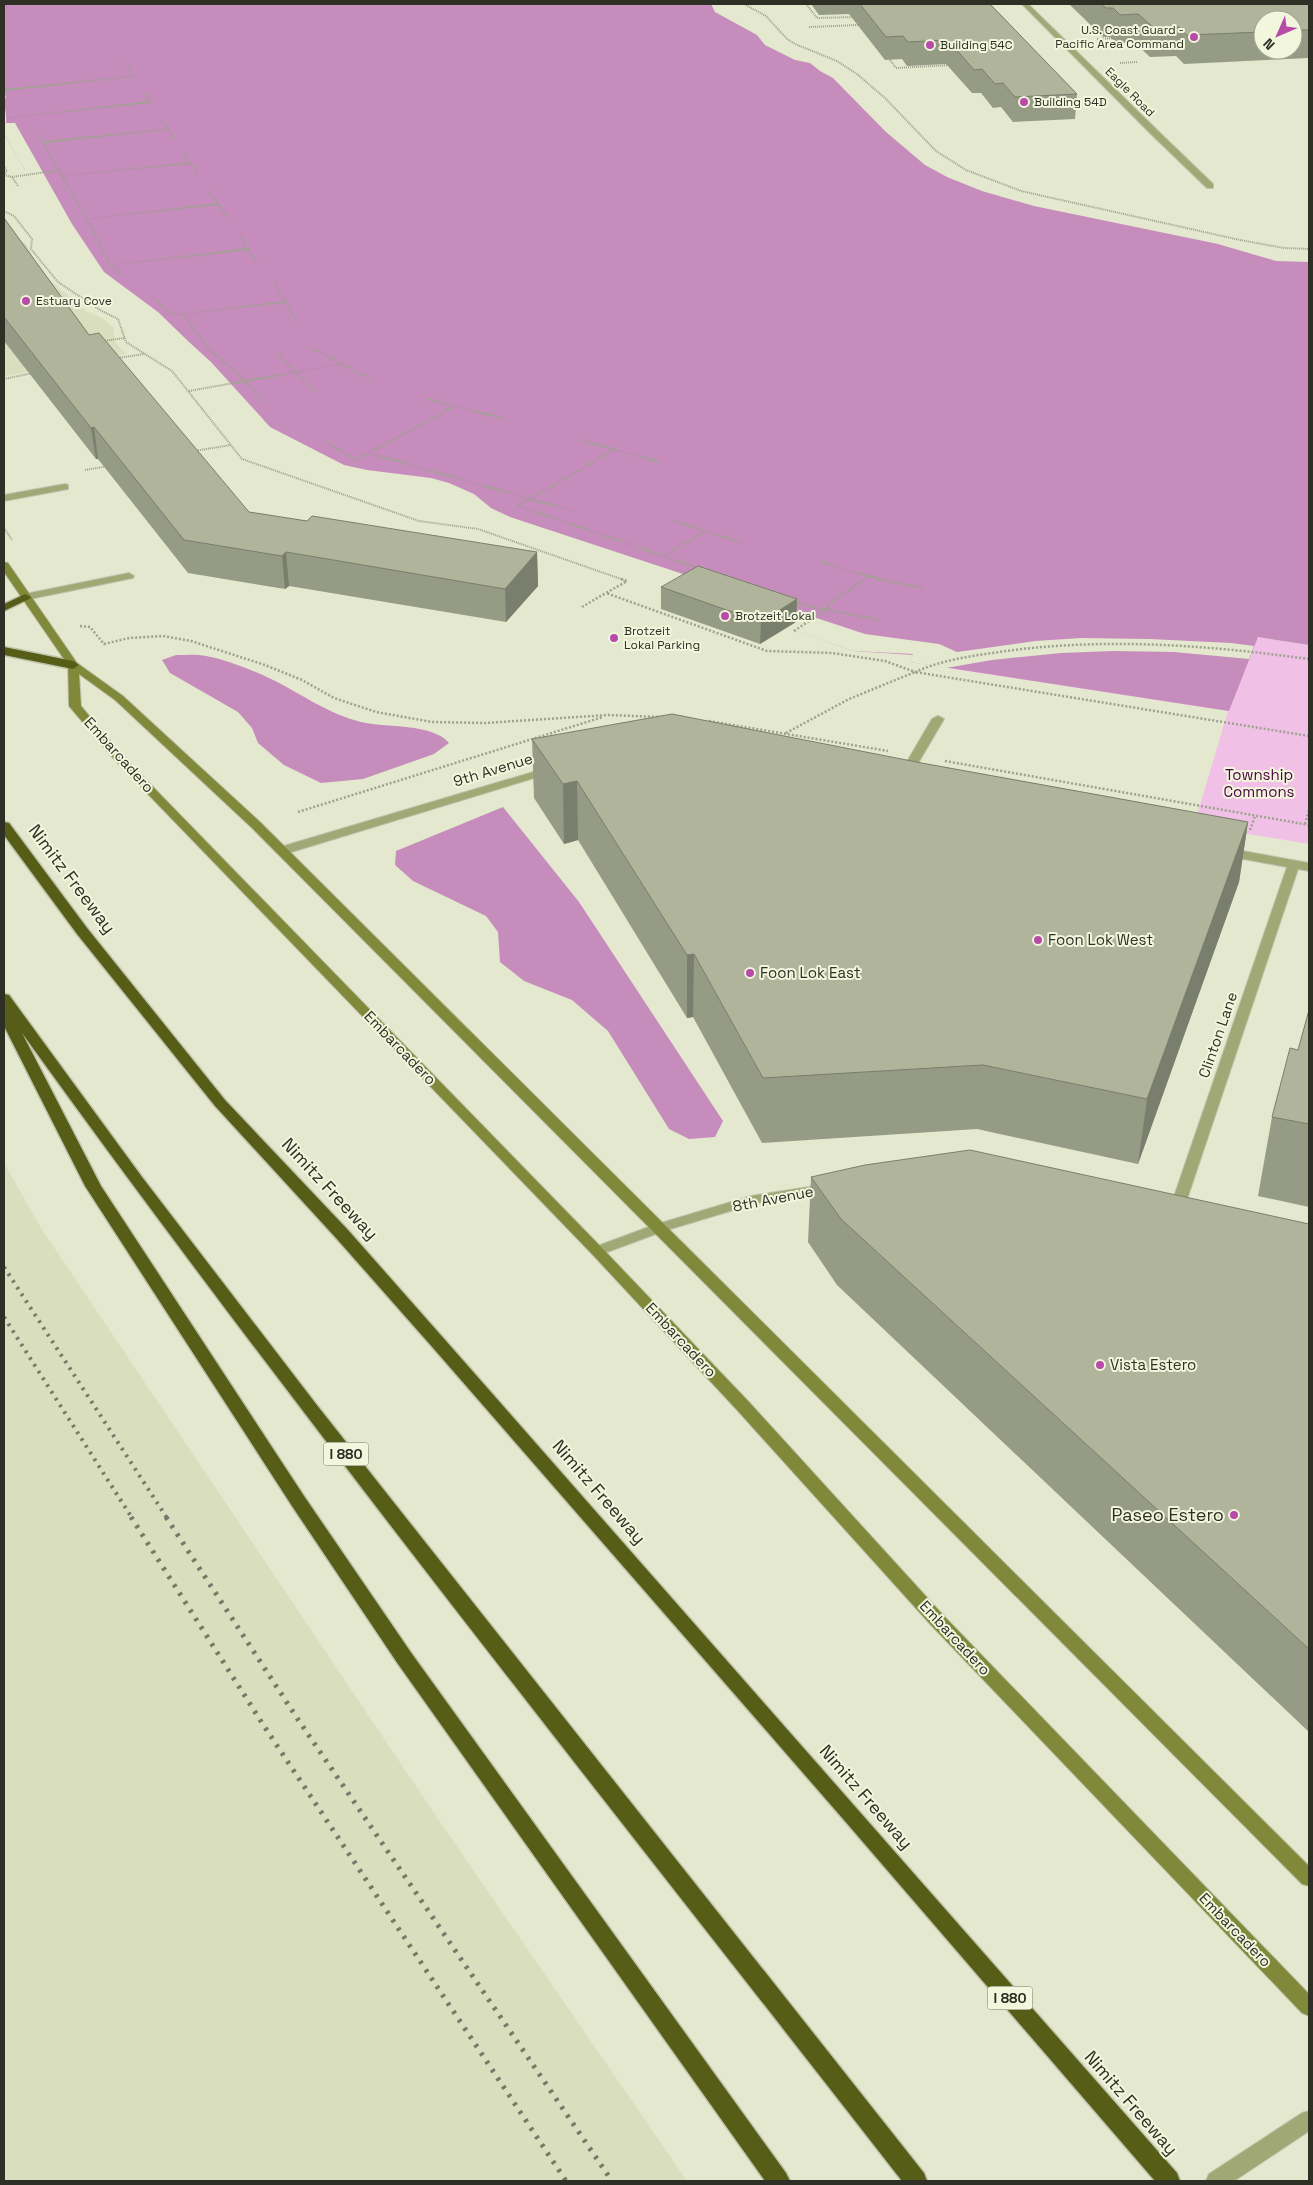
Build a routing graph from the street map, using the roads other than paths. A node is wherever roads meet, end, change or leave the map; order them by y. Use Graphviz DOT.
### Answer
graph roads {
  1 [pos="1026,4"];
  2 [pos="1210,186"];
  3 [pos="65,487"];
  4 [pos="4,498"];
  5 [pos="4,565"];
  6 [pos="130,576"];
  7 [pos="25,597"];
  8 [pos="4,608"];
  9 [pos="4,651"];
  10 [pos="73,665"];
  11 [pos="938,719"];
  12 [pos="562,767"];
  13 [pos="900,784"];
  14 [pos="4,826"];
  15 [pos="1212,849"];
  16 [pos="282,851"];
  17 [pos="1294,864"];
  18 [pos="1309,867"];
  19 [pos="4,998"];
  20 [pos="4,1012"];
  21 [pos="839,1188"];
  22 [pos="1174,1217"];
  23 [pos="659,1228"];
  24 [pos="597,1251"];
  25 [pos="1307,1873"];
  26 [pos="1309,2007"];
  27 [pos="1309,2120"];
  28 [pos="778,2181"];
  29 [pos="916,2181"];
  30 [pos="1169,2181"];
  31 [pos="1216,2181"];
  1 -- 2 [label="street, Eagle Road"];
  3 -- 4 [label="street"];
  5 -- 7 [label="main road"];
  6 -- 7 [label="street"];
  7 -- 8 [label="highway"];
  7 -- 10 [label="main road"];
  9 -- 10 [label="highway"];
  10 -- 16 [label="main road"];
  10 -- 24 [label="main road, Embarcadero"];
  11 -- 13 [label="street"];
  12 -- 16 [label="street, 9th Avenue"];
  14 -- 30 [label="highway, Nimitz Freeway / I 880"];
  15 -- 17 [label="street"];
  16 -- 23 [label="main road"];
  17 -- 18 [label="street"];
  17 -- 22 [label="street, Clinton Lane"];
  19 -- 29 [label="highway, I 880"];
  20 -- 28 [label="highway"];
  21 -- 23 [label="street, 8th Avenue"];
  23 -- 24 [label="street, 8th Avenue"];
  23 -- 25 [label="main road"];
  24 -- 26 [label="main road, Embarcadero"];
  27 -- 31 [label="street"];
}
